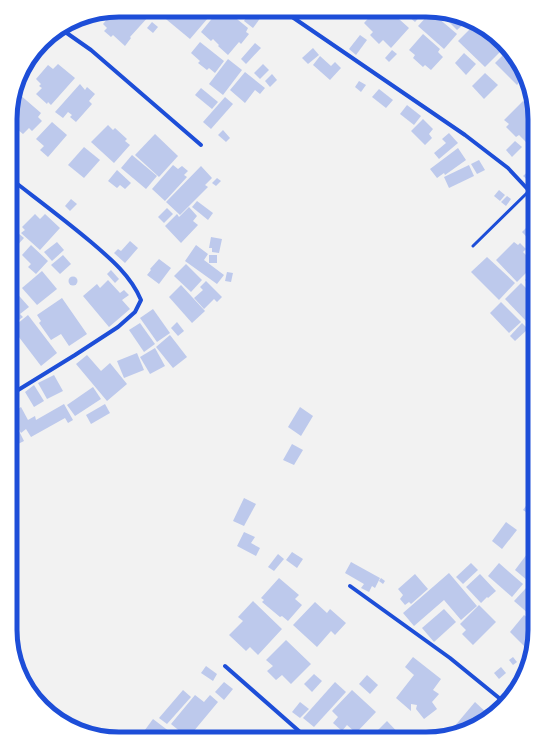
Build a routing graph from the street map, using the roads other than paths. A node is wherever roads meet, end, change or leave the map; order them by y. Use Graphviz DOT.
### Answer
graph roads {
  1 [pos="292,17"];
  2 [pos="66,32"];
  3 [pos="201,145"];
  4 [pos="17,184"];
  5 [pos="528,190"];
  6 [pos="528,192"];
  7 [pos="473,246"];
  8 [pos="17,391"];
  9 [pos="350,586"];
  10 [pos="225,666"];
  11 [pos="501,699"];
  12 [pos="300,732"];
  1 -- 5 [label="street"];
  2 -- 3 [label="street"];
  4 -- 8 [label="street"];
  6 -- 7 [label="lane"];
  9 -- 11 [label="street"];
  10 -- 12 [label="street"];
}
